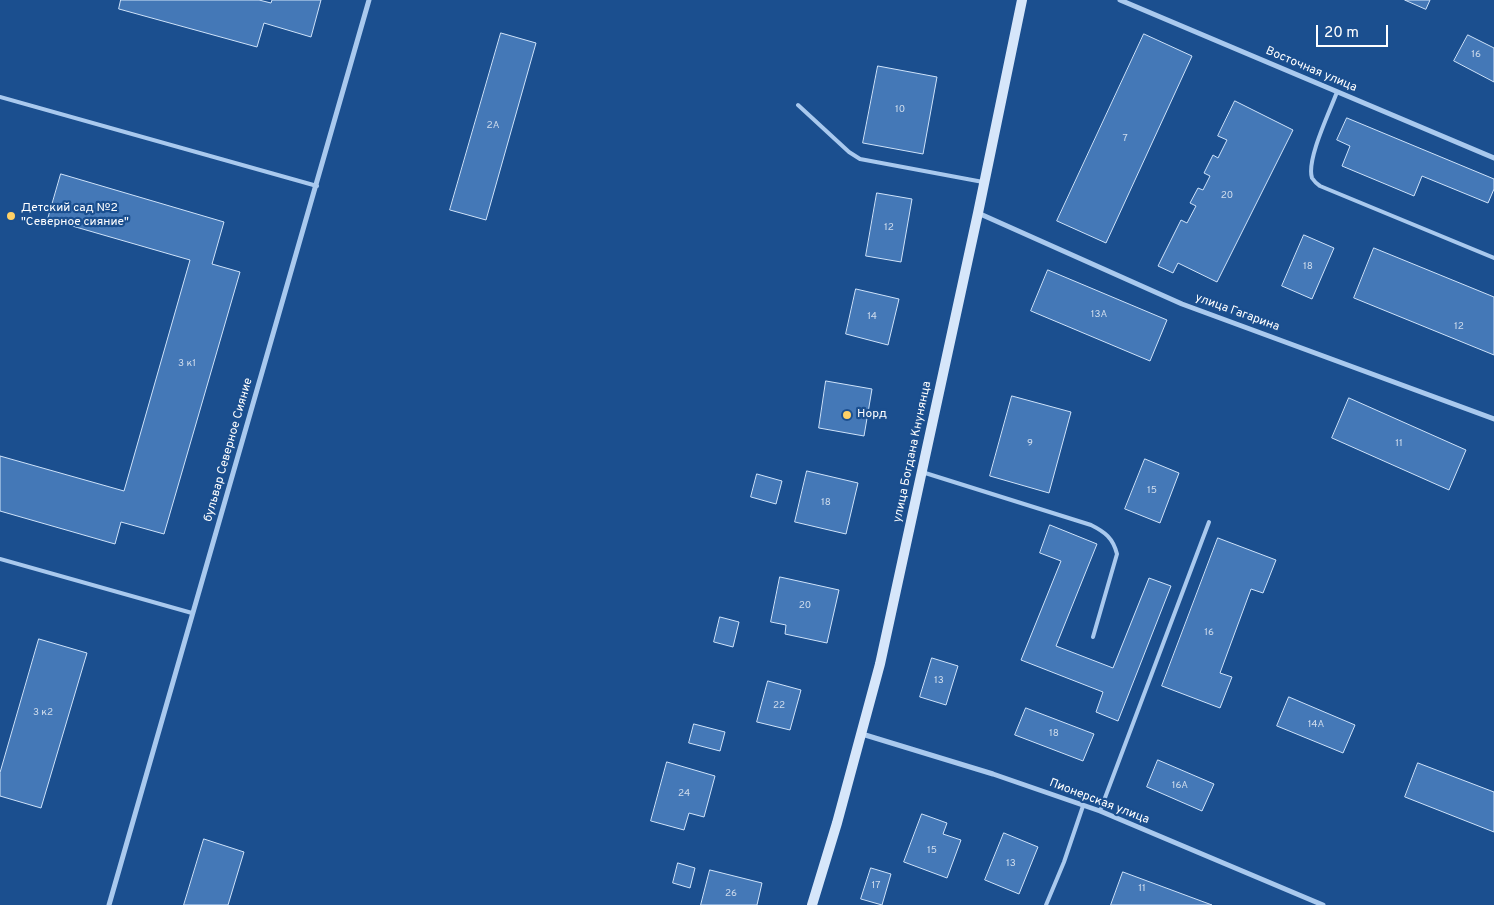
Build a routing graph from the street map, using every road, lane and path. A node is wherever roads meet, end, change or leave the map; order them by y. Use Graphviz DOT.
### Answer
graph roads {
  1 [pos="369,0"];
  2 [pos="1022,0"];
  3 [pos="1120,0"];
  4 [pos="1337,92"];
  5 [pos="0,97"];
  6 [pos="798,105"];
  7 [pos="1494,158"];
  8 [pos="984,182"];
  9 [pos="317,186"];
  10 [pos="978,213"];
  11 [pos="1494,256"];
  12 [pos="1494,419"];
  13 [pos="921,472"];
  14 [pos="1209,522"];
  15 [pos="0,559"];
  16 [pos="192,612"];
  17 [pos="1093,637"];
  18 [pos="862,734"];
  19 [pos="1083,806"];
  20 [pos="1100,811"];
  21 [pos="109,905"];
  22 [pos="812,905"];
  23 [pos="1046,905"];
  24 [pos="1323,905"];
  1 -- 9 [label="street, бульвар Северное Сияние"];
  2 -- 8 [label="main road, улица Богдана Кнунянца"];
  3 -- 4 [label="street, Восточная улица"];
  4 -- 7 [label="street, Восточная улица"];
  4 -- 11 [label="lane"];
  5 -- 9 [label="lane"];
  6 -- 8 [label="lane"];
  8 -- 10 [label="main road, улица Богдана Кнунянца"];
  9 -- 16 [label="street, бульвар Северное Сияние"];
  10 -- 12 [label="street, улица Гагарина"];
  10 -- 13 [label="main road, улица Богдана Кнунянца"];
  13 -- 17 [label="lane"];
  13 -- 18 [label="main road, улица Богдана Кнунянца"];
  14 -- 20 [label="lane"];
  15 -- 16 [label="lane"];
  16 -- 21 [label="street, бульвар Северное Сияние"];
  18 -- 19 [label="street, Пионерская улица"];
  18 -- 22 [label="main road, улица Богдана Кнунянца"];
  19 -- 20 [label="street, Пионерская улица"];
  19 -- 23 [label="lane"];
  20 -- 24 [label="street, Пионерская улица"];
}
